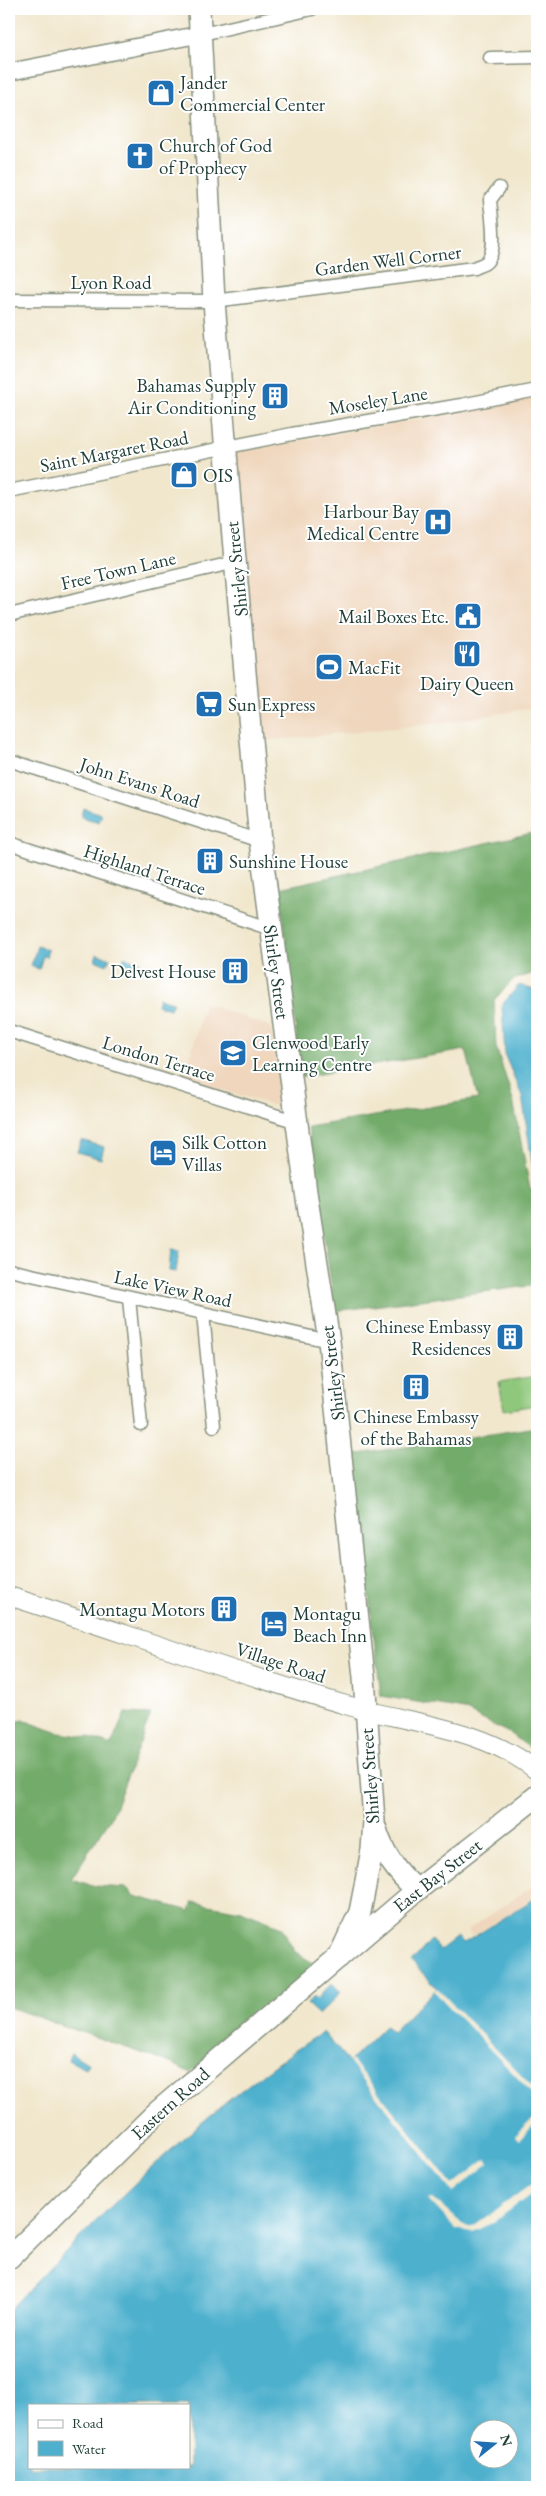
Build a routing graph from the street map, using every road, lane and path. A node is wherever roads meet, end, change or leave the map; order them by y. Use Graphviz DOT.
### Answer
graph roads {
  1 [pos="199,9"];
  2 [pos="312,9"];
  3 [pos="202,34"];
  4 [pos="537,57"];
  5 [pos="490,58"];
  6 [pos="9,72"];
  7 [pos="498,188"];
  8 [pos="9,300"];
  9 [pos="214,301"];
  10 [pos="537,390"];
  11 [pos="226,448"];
  12 [pos="9,491"];
  13 [pos="236,562"];
  14 [pos="9,615"];
  15 [pos="9,760"];
  16 [pos="260,841"];
  17 [pos="9,844"];
  18 [pos="271,929"];
  19 [pos="9,1031"];
  20 [pos="298,1122"];
  21 [pos="9,1270"];
  22 [pos="129,1298"];
  23 [pos="203,1314"];
  24 [pos="329,1341"];
  25 [pos="141,1424"];
  26 [pos="214,1426"];
  27 [pos="9,1596"];
  28 [pos="365,1710"];
  29 [pos="537,1771"];
  30 [pos="537,1796"];
  31 [pos="374,1821"];
  32 [pos="416,1890"];
  33 [pos="339,1957"];
  34 [pos="9,2258"];
  1 -- 3 [label="highway, Shirley Street"];
  2 -- 3 [label="street"];
  3 -- 6 [label="street"];
  3 -- 9 [label="highway, Shirley Street"];
  4 -- 5 [label="street"];
  7 -- 9 [label="street, Garden Well Corner"];
  8 -- 9 [label="street, Lyon Road"];
  9 -- 11 [label="highway, Shirley Street"];
  10 -- 11 [label="street, Moseley Lane"];
  11 -- 12 [label="street, Saint Margaret Road"];
  11 -- 13 [label="highway, Shirley Street"];
  13 -- 14 [label="street, Free Town Lane"];
  13 -- 16 [label="highway, Shirley Street"];
  15 -- 16 [label="street, John Evans Road"];
  16 -- 18 [label="highway, Shirley Street"];
  17 -- 18 [label="street, Highland Terrace"];
  18 -- 20 [label="highway, Shirley Street"];
  19 -- 20 [label="street, London Terrace"];
  20 -- 24 [label="highway, Shirley Street"];
  21 -- 22 [label="street, Lake View Road"];
  22 -- 23 [label="street, Lake View Road"];
  22 -- 25 [label="street"];
  23 -- 24 [label="street, Lake View Road"];
  23 -- 26 [label="street"];
  24 -- 28 [label="highway, Shirley Street"];
  27 -- 28 [label="main road, Village Road"];
  28 -- 29 [label="main road, Village Road"];
  28 -- 31 [label="highway, Shirley Street"];
  30 -- 32 [label="highway, East Bay Street"];
  31 -- 32 [label="highway"];
  31 -- 33 [label="highway, Shirley Street"];
  32 -- 33 [label="highway, East Bay Street"];
  33 -- 34 [label="highway, Eastern Road"];
}
